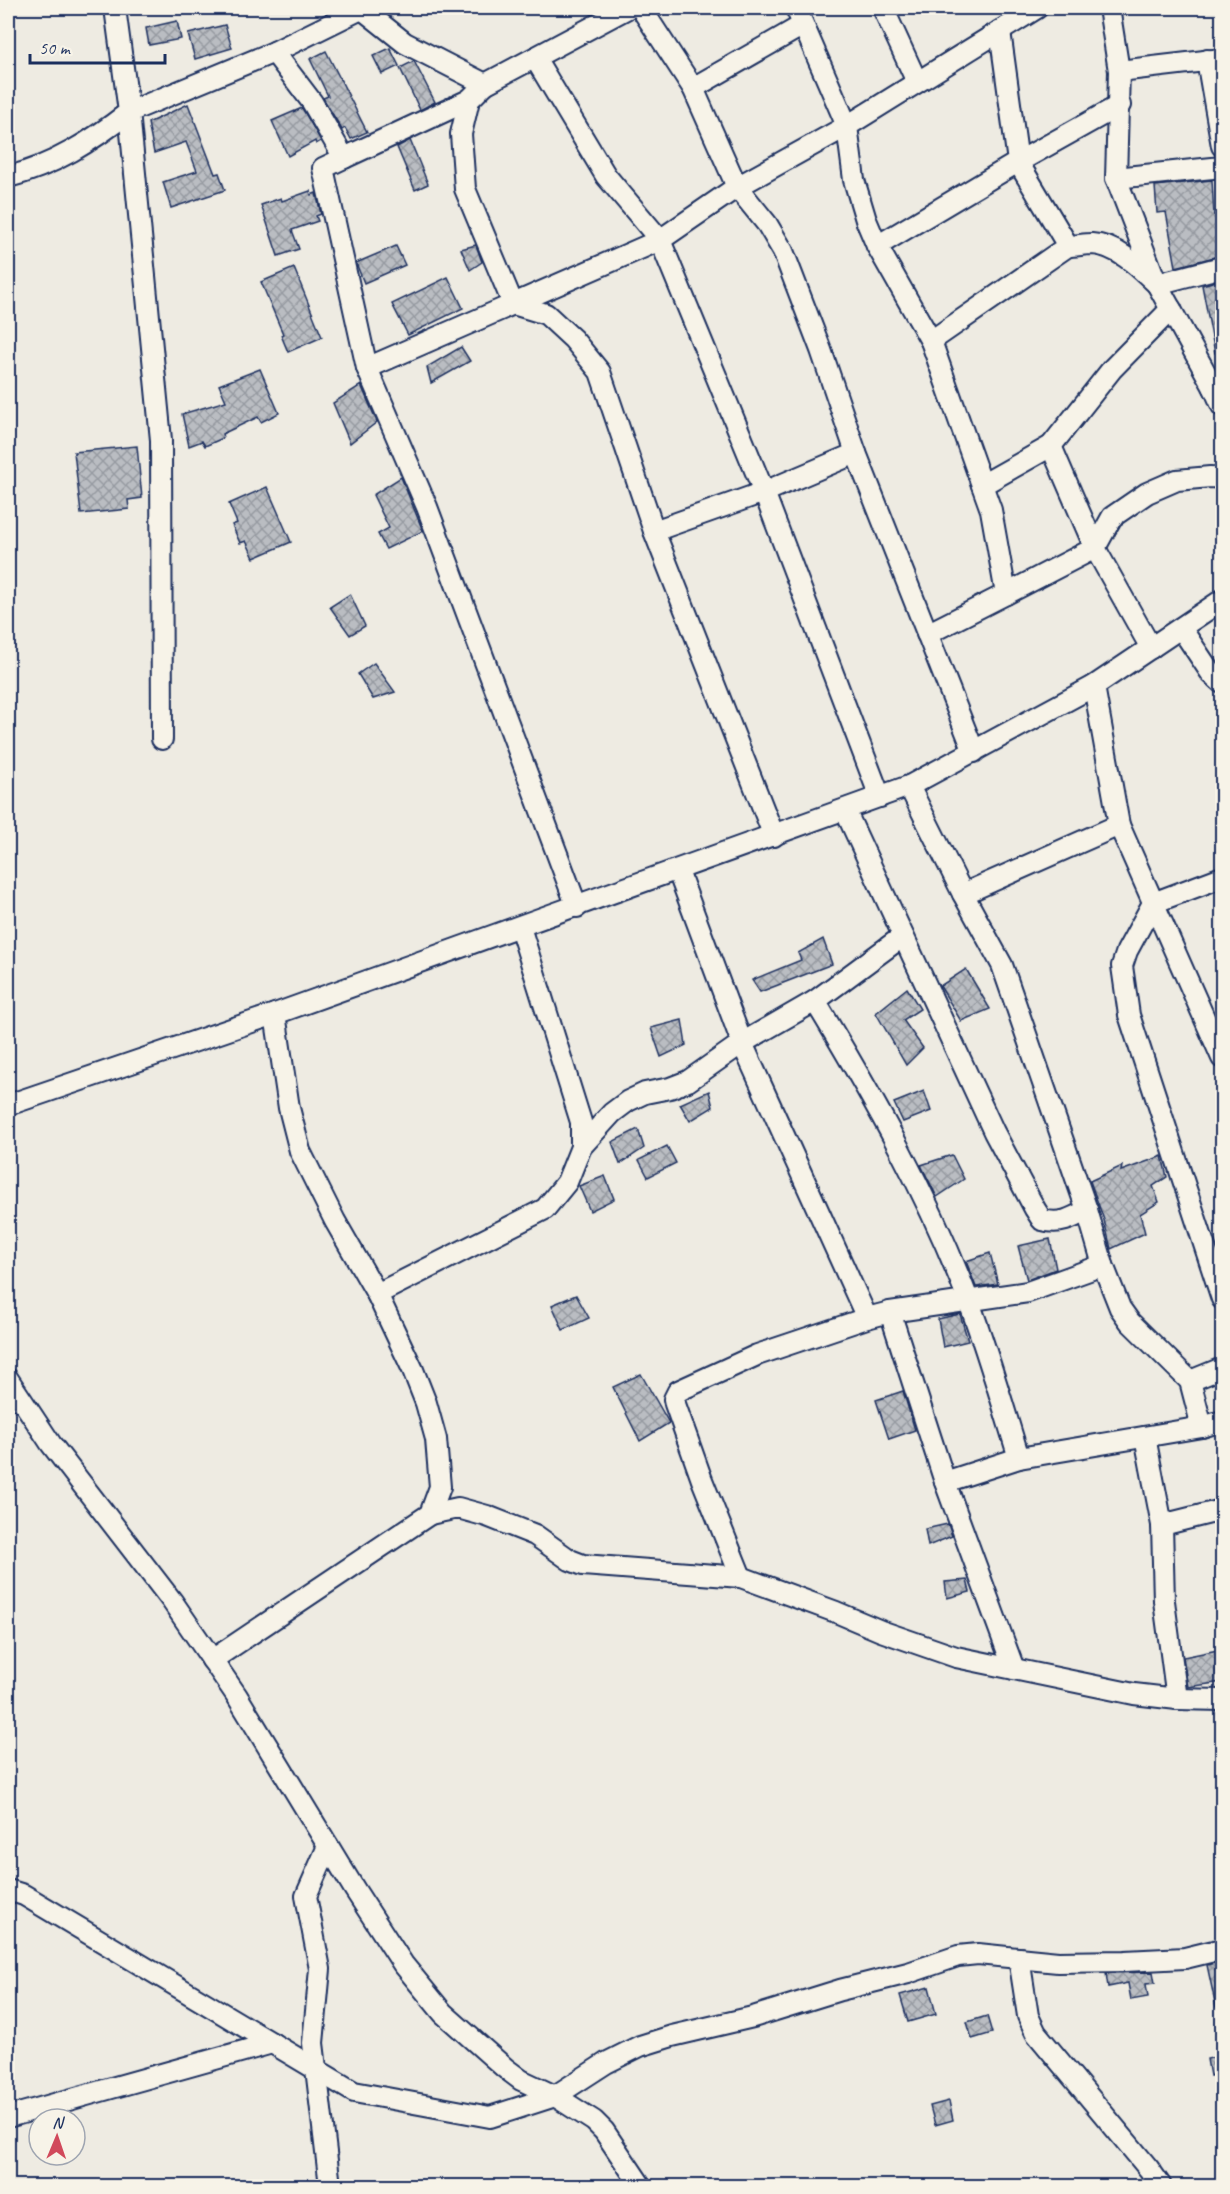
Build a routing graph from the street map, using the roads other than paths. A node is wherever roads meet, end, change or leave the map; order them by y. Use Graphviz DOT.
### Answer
graph roads {
  1 [pos="115,8"];
  2 [pos="362,8"];
  3 [pos="628,8"];
  4 [pos="641,8"];
  5 [pos="883,8"];
  6 [pos="1037,8"];
  7 [pos="1109,8"];
  8 [pos="800,16"];
  9 [pos="1000,30"];
  10 [pos="274,52"];
  11 [pos="535,58"];
  12 [pos="1215,59"];
  13 [pos="1119,71"];
  14 [pos="917,82"];
  15 [pos="485,84"];
  16 [pos="693,88"];
  17 [pos="469,100"];
  18 [pos="1120,105"];
  19 [pos="129,112"];
  20 [pos="847,126"];
  21 [pos="1222,146"];
  22 [pos="344,158"];
  23 [pos="1018,162"];
  24 [pos="1222,167"];
  25 [pos="8,177"];
  26 [pos="1116,178"];
  27 [pos="737,188"];
  28 [pos="660,240"];
  29 [pos="877,246"];
  30 [pos="1068,246"];
  31 [pos="1222,267"];
  32 [pos="1157,284"];
  33 [pos="513,304"];
  34 [pos="1171,309"];
  35 [pos="931,341"];
  36 [pos="367,368"];
  37 [pos="1220,394"];
  38 [pos="1051,446"];
  39 [pos="856,453"];
  40 [pos="1222,478"];
  41 [pos="982,485"];
  42 [pos="764,492"];
  43 [pos="654,531"];
  44 [pos="1095,548"];
  45 [pos="1006,594"];
  46 [pos="1222,600"];
  47 [pos="1181,628"];
  48 [pos="927,634"];
  49 [pos="1151,648"];
  50 [pos="1222,683"];
  51 [pos="1094,686"];
  52 [pos="162,739"];
  53 [pos="974,752"];
  54 [pos="909,786"];
  55 [pos="880,797"];
  56 [pos="845,810"];
  57 [pos="1119,825"];
  58 [pos="774,836"];
  59 [pos="678,871"];
  60 [pos="1222,877"];
  61 [pos="963,894"];
  62 [pos="1153,903"];
  63 [pos="577,907"];
  64 [pos="520,927"];
  65 [pos="903,936"];
  66 [pos="815,1001"];
  67 [pos="275,1014"];
  68 [pos="742,1043"];
  69 [pos="1222,1058"];
  70 [pos="8,1105"];
  71 [pos="581,1147"];
  72 [pos="1087,1210"];
  73 [pos="1103,1265"];
  74 [pos="377,1294"];
  75 [pos="1222,1299"];
  76 [pos="969,1301"];
  77 [pos="890,1312"];
  78 [pos="867,1318"];
  79 [pos="1222,1368"];
  80 [pos="8,1379"];
  81 [pos="1190,1381"];
  82 [pos="1222,1421"];
  83 [pos="1202,1427"];
  84 [pos="1145,1437"];
  85 [pos="1019,1458"];
  86 [pos="945,1482"];
  87 [pos="440,1487"];
  88 [pos="458,1508"];
  89 [pos="1222,1510"];
  90 [pos="430,1514"];
  91 [pos="1162,1525"];
  92 [pos="741,1577"];
  93 [pos="212,1660"];
  94 [pos="1014,1669"];
  95 [pos="1178,1699"];
  96 [pos="1222,1700"];
  97 [pos="328,1846"];
  98 [pos="8,1890"];
  99 [pos="1222,1949"];
  100 [pos="1019,1958"];
  101 [pos="272,2043"];
  102 [pos="316,2069"];
  103 [pos="555,2096"];
  104 [pos="8,2117"];
  105 [pos="330,2187"];
  106 [pos="641,2187"];
  107 [pos="1161,2187"];
  1 -- 19 [label="street"];
  2 -- 10 [label="street"];
  2 -- 15 [label="street"];
  3 -- 11 [label="street"];
  4 -- 16 [label="street"];
  5 -- 14 [label="street"];
  6 -- 9 [label="street"];
  7 -- 13 [label="street"];
  8 -- 16 [label="street"];
  8 -- 20 [label="street"];
  9 -- 14 [label="street"];
  9 -- 23 [label="street"];
  10 -- 19 [label="street"];
  10 -- 22 [label="street"];
  11 -- 15 [label="street"];
  11 -- 28 [label="street"];
  12 -- 13 [label="street"];
  12 -- 21 [label="street"];
  13 -- 18 [label="street"];
  14 -- 20 [label="street"];
  15 -- 17 [label="street"];
  16 -- 27 [label="street"];
  17 -- 22 [label="street"];
  17 -- 33 [label="street"];
  18 -- 23 [label="street"];
  18 -- 26 [label="street"];
  19 -- 25 [label="street"];
  19 -- 52 [label="street"];
  20 -- 27 [label="street"];
  20 -- 29 [label="street"];
  22 -- 36 [label="street"];
  23 -- 29 [label="street"];
  23 -- 30 [label="street"];
  24 -- 26 [label="street"];
  26 -- 32 [label="street"];
  27 -- 28 [label="street"];
  27 -- 39 [label="street"];
  28 -- 33 [label="street"];
  28 -- 42 [label="street"];
  29 -- 35 [label="street"];
  30 -- 32 [label="street"];
  30 -- 35 [label="street"];
  31 -- 32 [label="street"];
  32 -- 34 [label="street"];
  33 -- 36 [label="street"];
  33 -- 43 [label="street"];
  34 -- 37 [label="street"];
  34 -- 38 [label="street"];
  35 -- 41 [label="street"];
  36 -- 63 [label="street"];
  38 -- 41 [label="street"];
  38 -- 44 [label="street"];
  39 -- 42 [label="street"];
  39 -- 48 [label="street"];
  40 -- 44 [label="street"];
  41 -- 45 [label="street"];
  42 -- 43 [label="street"];
  42 -- 55 [label="street"];
  43 -- 58 [label="street"];
  44 -- 45 [label="street"];
  44 -- 49 [label="street"];
  45 -- 48 [label="street"];
  46 -- 47 [label="street"];
  47 -- 49 [label="street"];
  47 -- 50 [label="street"];
  48 -- 53 [label="street"];
  49 -- 51 [label="street"];
  51 -- 53 [label="street"];
  51 -- 57 [label="street"];
  53 -- 54 [label="street"];
  54 -- 55 [label="street"];
  54 -- 61 [label="street"];
  55 -- 56 [label="street"];
  56 -- 58 [label="street"];
  56 -- 65 [label="street"];
  57 -- 61 [label="street"];
  57 -- 62 [label="street"];
  58 -- 59 [label="street"];
  59 -- 63 [label="street"];
  59 -- 68 [label="street"];
  60 -- 62 [label="street"];
  61 -- 72 [label="street"];
  62 -- 69 [label="street"];
  62 -- 75 [label="street"];
  63 -- 64 [label="street"];
  64 -- 67 [label="street"];
  64 -- 71 [label="street"];
  65 -- 66 [label="street"];
  65 -- 72 [label="street"];
  66 -- 68 [label="street"];
  66 -- 76 [label="street"];
  67 -- 70 [label="street"];
  67 -- 74 [label="street"];
  68 -- 71 [label="street"];
  68 -- 78 [label="street"];
  71 -- 74 [label="street"];
  72 -- 73 [label="street"];
  73 -- 76 [label="street"];
  73 -- 81 [label="street"];
  74 -- 87 [label="street"];
  76 -- 77 [label="street"];
  76 -- 85 [label="street"];
  77 -- 78 [label="street"];
  77 -- 86 [label="street"];
  78 -- 92 [label="street"];
  79 -- 81 [label="street"];
  80 -- 93 [label="street"];
  81 -- 83 [label="street"];
  82 -- 83 [label="street"];
  83 -- 84 [label="street"];
  84 -- 85 [label="street"];
  84 -- 91 [label="street"];
  85 -- 86 [label="street"];
  86 -- 94 [label="street"];
  87 -- 88 [label="street"];
  87 -- 90 [label="street"];
  88 -- 90 [label="street"];
  88 -- 92 [label="street"];
  89 -- 91 [label="street"];
  90 -- 93 [label="street"];
  91 -- 95 [label="street"];
  92 -- 94 [label="street"];
  93 -- 97 [label="street"];
  94 -- 95 [label="street"];
  95 -- 96 [label="street"];
  97 -- 102 [label="street"];
  97 -- 103 [label="street"];
  98 -- 101 [label="street"];
  99 -- 100 [label="street"];
  100 -- 103 [label="street"];
  100 -- 107 [label="street"];
  101 -- 102 [label="street"];
  101 -- 104 [label="street"];
  102 -- 103 [label="street"];
  102 -- 105 [label="street"];
  103 -- 106 [label="street"];
}
